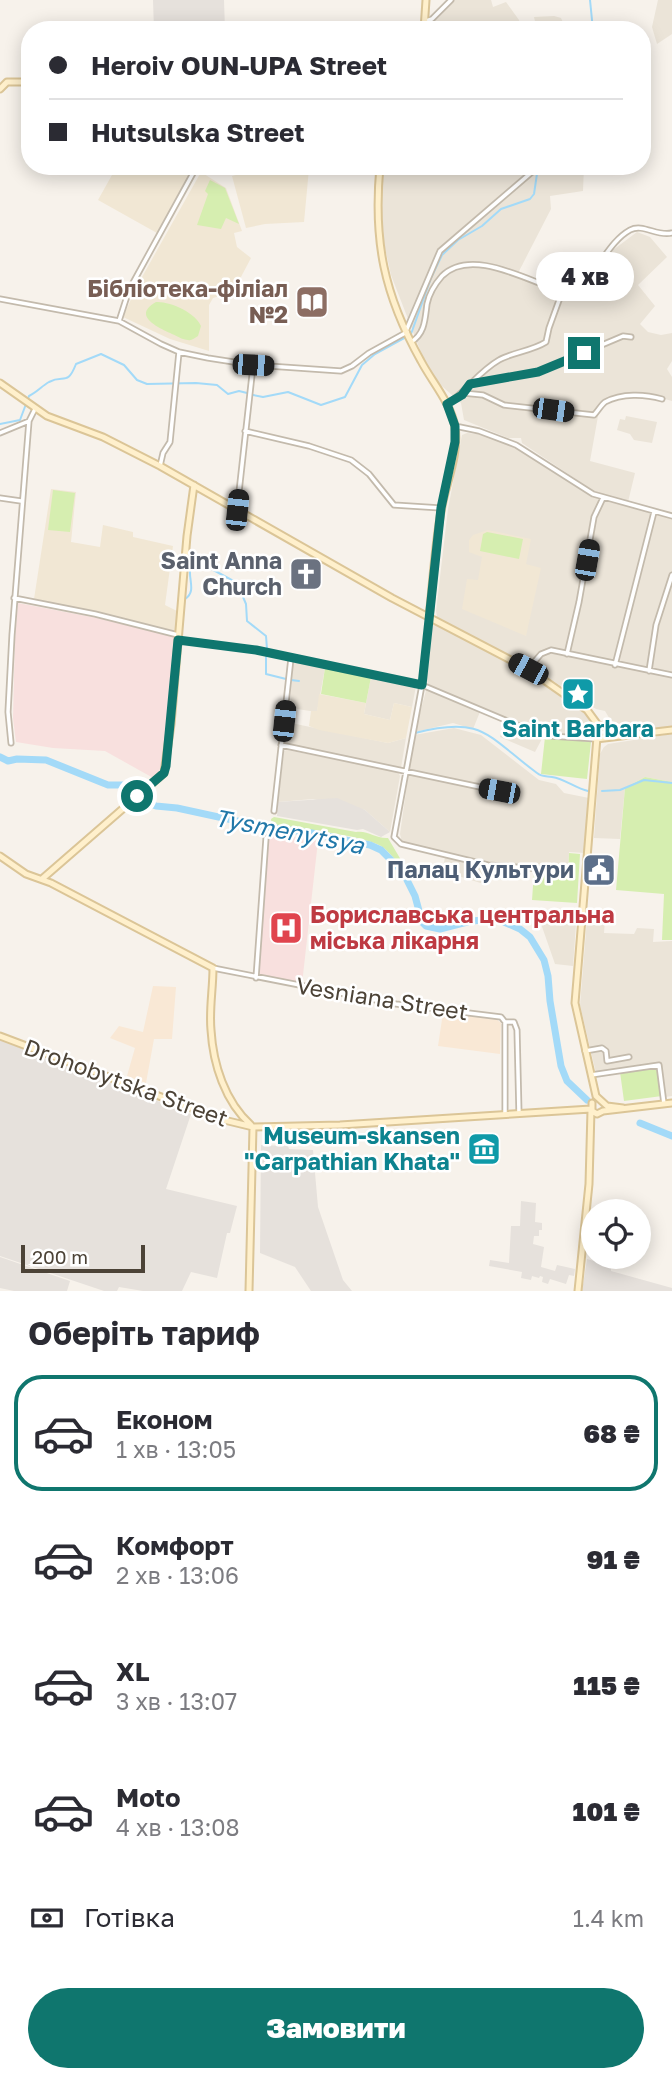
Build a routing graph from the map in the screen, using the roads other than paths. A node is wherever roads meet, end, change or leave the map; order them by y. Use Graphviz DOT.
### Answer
graph roads {
  1 [pos="426,0"];
  2 [pos="451,0"];
  3 [pos="426,21"];
  4 [pos="21,82"];
  5 [pos="0,89"];
  6 [pos="192,175"];
  7 [pos="379,175"];
  8 [pos="526,175"];
  9 [pos="672,233"];
  10 [pos="562,292"];
  11 [pos="0,299"];
  12 [pos="119,321"];
  13 [pos="408,336"];
  14 [pos="631,337"];
  15 [pos="179,352"];
  16 [pos="253,365"];
  17 [pos="0,383"];
  18 [pos="470,384"];
  19 [pos="463,393"];
  20 [pos="662,399"];
  21 [pos="447,404"];
  22 [pos="32,407"];
  23 [pos="29,421"];
  24 [pos="455,426"];
  25 [pos="245,431"];
  26 [pos="0,432"];
  27 [pos="160,466"];
  28 [pos="194,485"];
  29 [pos="0,498"];
  30 [pos="603,498"];
  31 [pos="22,501"];
  32 [pos="441,508"];
  33 [pos="237,510"];
  34 [pos="654,512"];
  35 [pos="672,516"];
  36 [pos="672,575"];
  37 [pos="14,598"];
  38 [pos="429,618"];
  39 [pos="178,637"];
  40 [pos="567,654"];
  41 [pos="291,658"];
  42 [pos="615,665"];
  43 [pos="528,669"];
  44 [pos="649,671"];
  45 [pos="672,675"];
  46 [pos="422,685"];
  47 [pos="597,725"];
  48 [pos="672,730"];
  49 [pos="629,734"];
  50 [pos="596,739"];
  51 [pos="11,743"];
  52 [pos="281,746"];
  53 [pos="405,772"];
  54 [pos="499,791"];
  55 [pos="274,811"];
  56 [pos="266,838"];
  57 [pos="0,856"];
  58 [pos="557,870"];
  59 [pos="42,879"];
  60 [pos="213,968"];
  61 [pos="256,978"];
  62 [pos="505,1022"];
  63 [pos="0,1036"];
  64 [pos="585,1051"];
  65 [pos="629,1057"];
  66 [pos="591,1075"];
  67 [pos="596,1096"];
  68 [pos="601,1103"];
  69 [pos="672,1103"];
  70 [pos="664,1104"];
  71 [pos="233,1105"];
  72 [pos="623,1108"];
  73 [pos="593,1109"];
  74 [pos="519,1114"];
  75 [pos="505,1115"];
  76 [pos="224,1119"];
  77 [pos="253,1127"];
  78 [pos="249,1291"];
  79 [pos="578,1291"];
  1 -- 3 [label="main road"];
  2 -- 3 [label="street"];
  4 -- 5 [label="main road"];
  6 -- 12 [label="street"];
  7 -- 13 [label="main road"];
  8 -- 13 [label="street"];
  9 -- 10 [label="street"];
  10 -- 13 [label="street"];
  10 -- 18 [label="street"];
  11 -- 12 [label="street"];
  12 -- 15 [label="street"];
  13 -- 16 [label="street"];
  13 -- 21 [label="main road"];
  14 -- 18 [label="street"];
  15 -- 16 [label="street"];
  15 -- 27 [label="street"];
  16 -- 25 [label="street"];
  17 -- 22 [label="main road"];
  18 -- 19 [label="street"];
  19 -- 20 [label="street"];
  19 -- 21 [label="street"];
  21 -- 24 [label="main road"];
  22 -- 23 [label="street"];
  22 -- 27 [label="main road"];
  23 -- 26 [label="street"];
  23 -- 31 [label="street"];
  24 -- 30 [label="street"];
  24 -- 32 [label="main road"];
  25 -- 32 [label="street"];
  25 -- 33 [label="street"];
  27 -- 28 [label="main road"];
  28 -- 33 [label="main road"];
  28 -- 39 [label="main road"];
  29 -- 31 [label="street"];
  30 -- 34 [label="street"];
  30 -- 40 [label="street"];
  31 -- 37 [label="street"];
  32 -- 38 [label="main road"];
  33 -- 38 [label="main road"];
  34 -- 35 [label="street"];
  34 -- 42 [label="street"];
  36 -- 44 [label="street"];
  37 -- 39 [label="street"];
  37 -- 51 [label="street"];
  38 -- 43 [label="main road"];
  38 -- 46 [label="street"];
  39 -- 41 [label="street"];
  39 -- 59 [label="main road"];
  40 -- 42 [label="street"];
  40 -- 43 [label="street"];
  41 -- 46 [label="street"];
  41 -- 52 [label="street"];
  42 -- 44 [label="street"];
  43 -- 47 [label="main road"];
  44 -- 45 [label="street"];
  46 -- 50 [label="street"];
  46 -- 53 [label="street"];
  47 -- 49 [label="main road"];
  47 -- 50 [label="main road"];
  48 -- 49 [label="main road"];
  49 -- 50 [label="main road"];
  50 -- 64 [label="main road"];
  52 -- 53 [label="street"];
  52 -- 55 [label="street"];
  53 -- 54 [label="street"];
  53 -- 58 [label="street"];
  56 -- 61 [label="street"];
  57 -- 59 [label="main road"];
  59 -- 60 [label="main road"];
  60 -- 61 [label="street, Vesniana Street"];
  60 -- 71 [label="main road"];
  61 -- 62 [label="street, Vesniana Street"];
  62 -- 74 [label="street"];
  62 -- 75 [label="street"];
  63 -- 76 [label="main road, Drohobytska Street"];
  64 -- 65 [label="street"];
  64 -- 66 [label="main road"];
  66 -- 67 [label="main road"];
  66 -- 70 [label="street"];
  67 -- 68 [label="main road"];
  67 -- 73 [label="main road"];
  68 -- 72 [label="main road"];
  68 -- 73 [label="main road"];
  69 -- 70 [label="main road, Drohobytska Street"];
  70 -- 72 [label="main road, Drohobytska Street"];
  71 -- 76 [label="main road"];
  71 -- 77 [label="main road"];
  72 -- 73 [label="main road, Drohobytska Street"];
  73 -- 74 [label="main road, Drohobytska Street"];
  73 -- 79 [label="main road"];
  74 -- 75 [label="main road, Drohobytska Street"];
  75 -- 77 [label="main road, Drohobytska Street"];
  76 -- 77 [label="main road, Drohobytska Street"];
  77 -- 78 [label="main road"];
}
